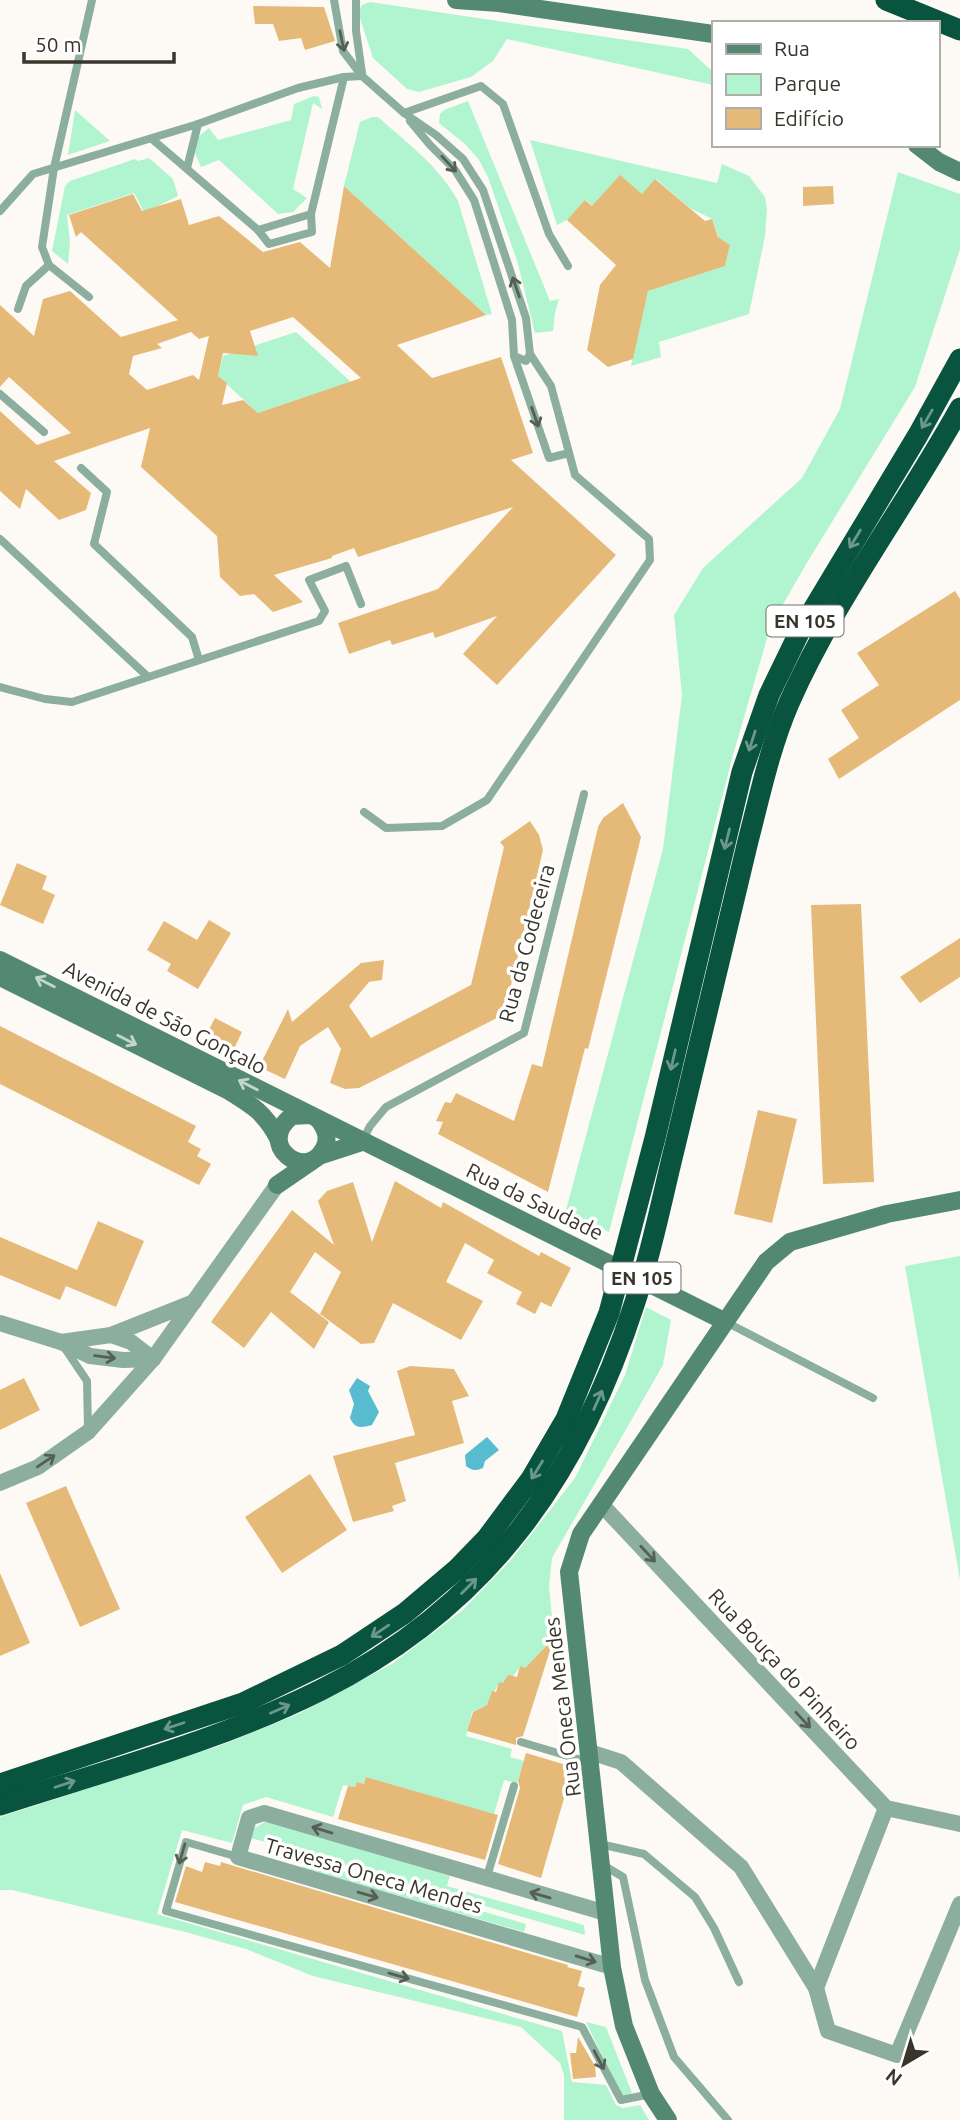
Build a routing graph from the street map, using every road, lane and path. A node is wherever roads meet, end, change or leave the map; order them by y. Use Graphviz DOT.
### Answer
graph roads {
  1 [pos="92,0"];
  2 [pos="334,0"];
  3 [pos="356,0"];
  4 [pos="456,0"];
  5 [pos="886,0"];
  6 [pos="496,2"];
  7 [pos="938,21"];
  8 [pos="939,21"];
  9 [pos="960,30"];
  10 [pos="712,34"];
  11 [pos="362,76"];
  12 [pos="344,77"];
  13 [pos="404,113"];
  14 [pos="198,124"];
  15 [pos="152,139"];
  16 [pos="920,147"];
  17 [pos="54,168"];
  18 [pos="187,168"];
  19 [pos="960,172"];
  20 [pos="0,211"];
  21 [pos="311,214"];
  22 [pos="258,230"];
  23 [pos="49,265"];
  24 [pos="568,266"];
  25 [pos="89,297"];
  26 [pos="18,309"];
  27 [pos="530,354"];
  28 [pos="514,356"];
  29 [pos="960,359"];
  30 [pos="0,394"];
  31 [pos="960,408"];
  32 [pos="44,432"];
  33 [pos="569,453"];
  34 [pos="81,468"];
  35 [pos="0,539"];
  36 [pos="361,604"];
  37 [pos="198,660"];
  38 [pos="147,676"];
  39 [pos="0,687"];
  40 [pos="584,794"];
  41 [pos="364,812"];
  42 [pos="0,960"];
  43 [pos="0,976"];
  44 [pos="314,1117"];
  45 [pos="279,1142"];
  46 [pos="362,1142"];
  47 [pos="315,1158"];
  48 [pos="277,1185"];
  49 [pos="960,1200"];
  50 [pos="194,1303"];
  51 [pos="724,1321"];
  52 [pos="0,1323"];
  53 [pos="111,1335"];
  54 [pos="61,1342"];
  55 [pos="153,1359"];
  56 [pos="873,1398"];
  57 [pos="88,1432"];
  58 [pos="0,1483"];
  59 [pos="601,1504"];
  60 [pos="521,1742"];
  61 [pos="590,1757"];
  62 [pos="0,1784"];
  63 [pos="514,1786"];
  64 [pos="0,1805"];
  65 [pos="886,1808"];
  66 [pos="960,1824"];
  67 [pos="600,1843"];
  68 [pos="238,1857"];
  69 [pos="602,1865"];
  70 [pos="486,1880"];
  71 [pos="960,1904"];
  72 [pos="606,1913"];
  73 [pos="612,1967"];
  74 [pos="739,1982"];
  75 [pos="816,1988"];
  76 [pos="651,2094"];
  77 [pos="668,2120"];
  78 [pos="728,2120"];
  1 -- 17 [label="lane"];
  2 -- 11 [label="lane, one-way"];
  3 -- 11 [label="lane"];
  4 -- 6 [label="street"];
  5 -- 7 [label="highway"];
  6 -- 10 [label="street"];
  8 -- 9 [label="highway"];
  11 -- 12 [label="lane"];
  11 -- 13 [label="lane"];
  12 -- 14 [label="lane"];
  12 -- 21 [label="lane"];
  13 -- 24 [label="lane"];
  27 -- 13 [label="lane, one-way"];
  13 -- 28 [label="lane, one-way"];
  14 -- 15 [label="lane"];
  14 -- 18 [label="lane"];
  15 -- 17 [label="lane"];
  15 -- 18 [label="lane"];
  16 -- 19 [label="street"];
  17 -- 20 [label="lane"];
  17 -- 23 [label="lane"];
  18 -- 22 [label="lane"];
  21 -- 22 [label="lane"];
  21 -- 22 [label="lane"];
  23 -- 25 [label="lane"];
  23 -- 26 [label="lane"];
  27 -- 28 [label="lane"];
  27 -- 33 [label="lane"];
  28 -- 33 [label="lane, one-way"];
  29 -- 62 [label="highway, EN 105, one-way"];
  30 -- 32 [label="lane"];
  64 -- 31 [label="highway, EN 105, one-way"];
  33 -- 41 [label="lane"];
  34 -- 37 [label="lane"];
  35 -- 38 [label="lane"];
  36 -- 37 [label="lane"];
  37 -- 38 [label="lane"];
  38 -- 39 [label="lane"];
  40 -- 46 [label="lane, Rua da Codeceira"];
  44 -- 42 [label="street, Avenida de São Gonçalo, one-way"];
  43 -- 45 [label="street, Avenida de São Gonçalo, one-way"];
  44 -- 45 [label="street"];
  44 -- 46 [label="street, Rua da Saudade"];
  44 -- 47 [label="street"];
  45 -- 47 [label="street"];
  45 -- 48 [label="street"];
  46 -- 47 [label="street"];
  46 -- 51 [label="street, Rua da Saudade"];
  47 -- 48 [label="street"];
  48 -- 50 [label="street"];
  49 -- 51 [label="street, Rua Oneca Mendes"];
  50 -- 53 [label="street"];
  50 -- 55 [label="street"];
  51 -- 56 [label="lane"];
  51 -- 59 [label="street, Rua Oneca Mendes"];
  52 -- 54 [label="street"];
  53 -- 54 [label="street"];
  53 -- 55 [label="street"];
  54 -- 55 [label="street, one-way"];
  54 -- 57 [label="lane"];
  55 -- 57 [label="street"];
  58 -- 57 [label="street, one-way"];
  59 -- 61 [label="street, Rua Oneca Mendes"];
  59 -- 65 [label="street, Rua Bouça do Pinheiro, one-way"];
  60 -- 61 [label="lane"];
  61 -- 67 [label="street, Rua Oneca Mendes"];
  61 -- 75 [label="street"];
  63 -- 70 [label="lane"];
  65 -- 66 [label="street"];
  65 -- 75 [label="street"];
  67 -- 69 [label="street, Rua Oneca Mendes"];
  67 -- 74 [label="lane"];
  70 -- 68 [label="street, Travessa Oneca Mendes, one-way"];
  68 -- 73 [label="street, Travessa Oneca Mendes, one-way"];
  68 -- 76 [label="lane, one-way"];
  69 -- 72 [label="street, Rua Oneca Mendes"];
  69 -- 78 [label="lane"];
  72 -- 70 [label="street, Travessa Oneca Mendes, one-way"];
  71 -- 75 [label="street"];
  72 -- 73 [label="street, Rua Oneca Mendes"];
  73 -- 76 [label="street, Rua Oneca Mendes"];
  76 -- 77 [label="street, Rua Oneca Mendes"];
}
